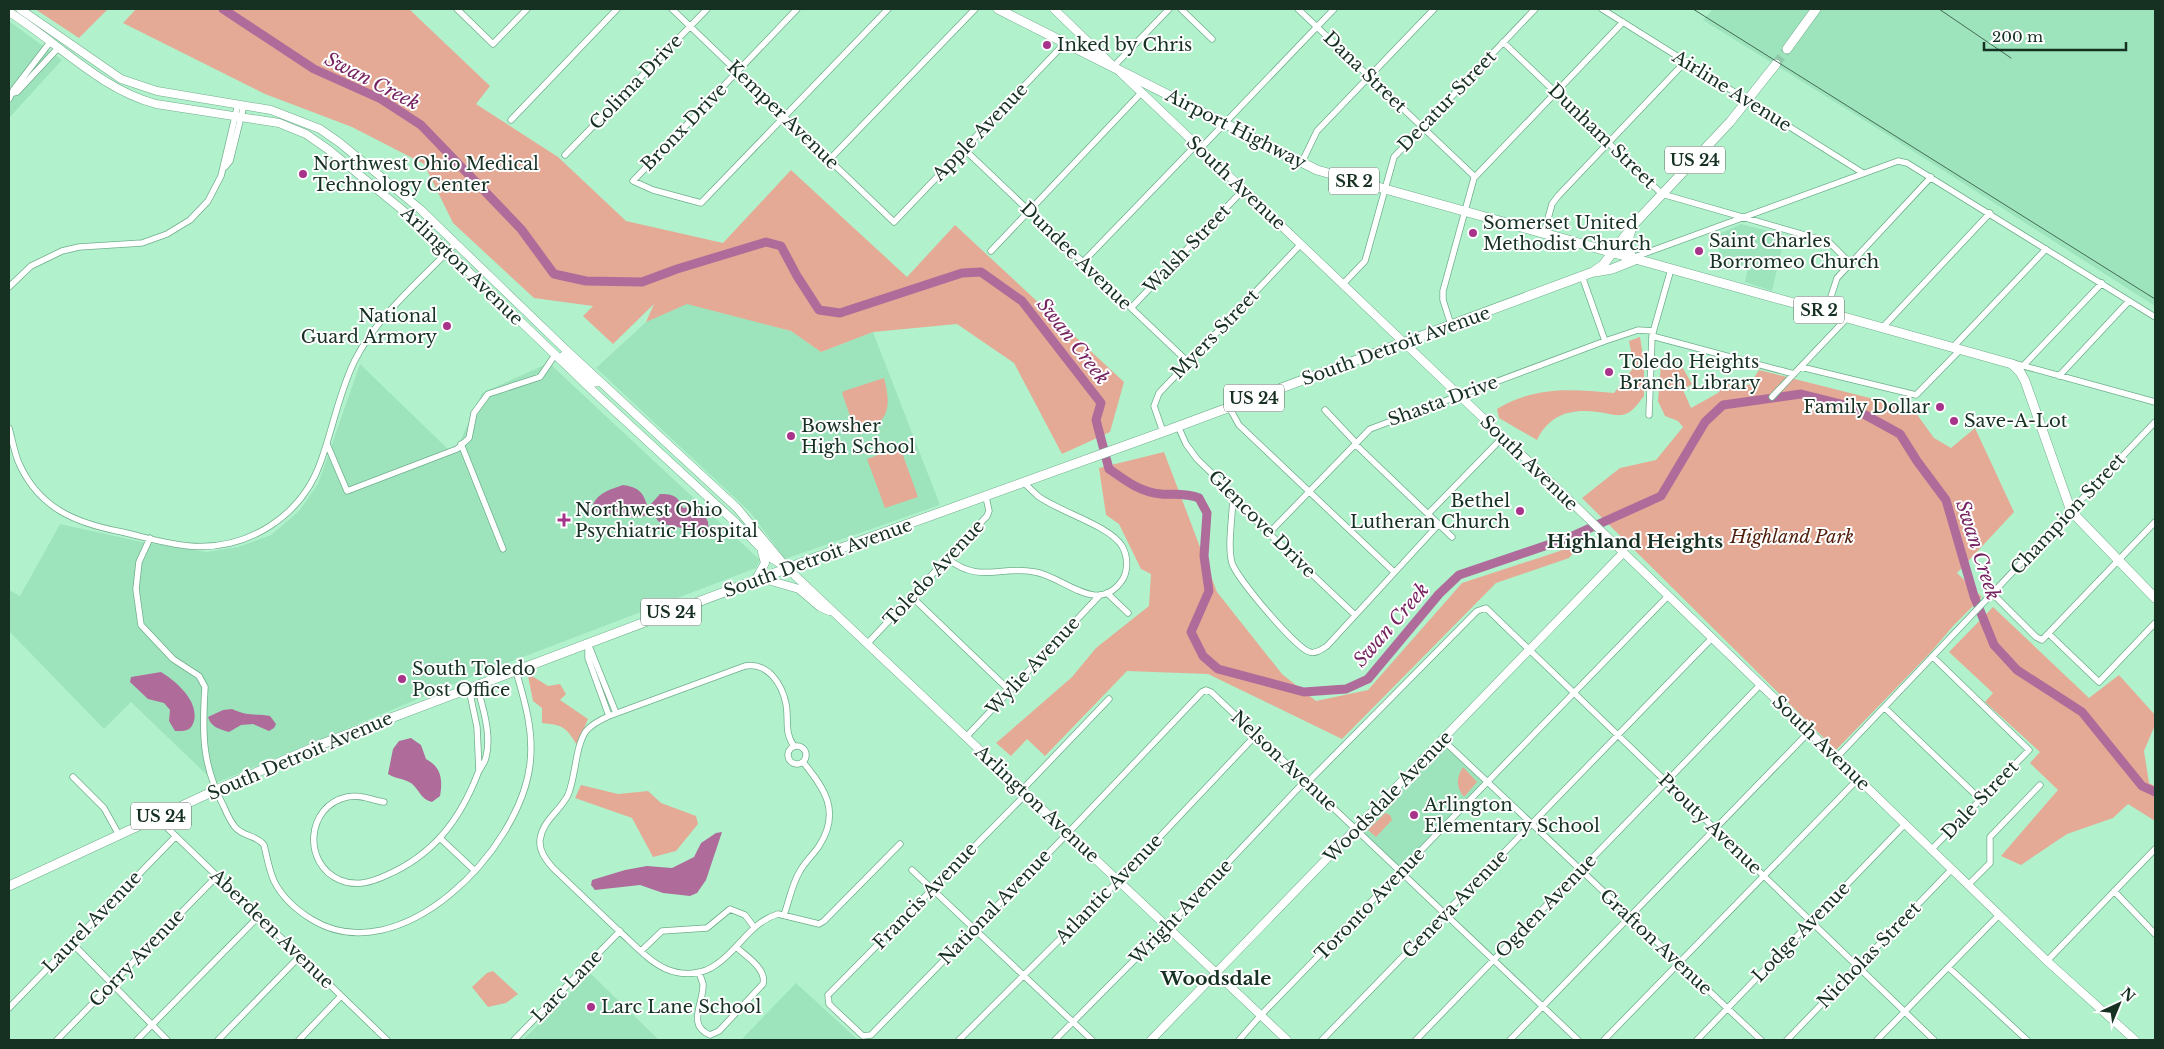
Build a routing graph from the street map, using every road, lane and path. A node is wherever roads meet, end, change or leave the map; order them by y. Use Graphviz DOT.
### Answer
graph roads {
  1 [pos="20,9"];
  2 [pos="457,9"];
  3 [pos="527,9"];
  4 [pos="617,9"];
  5 [pos="672,9"];
  6 [pos="707,9"];
  7 [pos="797,9"];
  8 [pos="888,9"];
  9 [pos="975,9"];
  10 [pos="998,9"];
  11 [pos="1054,9"];
  12 [pos="1169,9"];
  13 [pos="1181,9"];
  14 [pos="1298,9"];
  15 [pos="1334,9"];
  16 [pos="1434,9"];
  17 [pos="1535,9"];
  18 [pos="1602,9"];
  19 [pos="1816,9"];
  20 [pos="9,12"];
  21 [pos="1623,22"];
  22 [pos="690,26"];
  23 [pos="1317,27"];
  24 [pos="1212,39"];
  25 [pos="51,41"];
  26 [pos="1503,42"];
  27 [pos="1065,43"];
  28 [pos="59,47"];
  29 [pos="1787,49"];
  30 [pos="1686,61"];
  31 [pos="1776,64"];
  32 [pos="1114,66"];
  33 [pos="737,71"];
  34 [pos="1370,77"];
  35 [pos="121,79"];
  36 [pos="1141,92"];
  37 [pos="1556,92"];
  38 [pos="13,93"];
  39 [pos="9,99"];
  40 [pos="1748,101"];
  41 [pos="241,104"];
  42 [pos="239,115"];
  43 [pos="784,116"];
  44 [pos="511,120"];
  45 [pos="1224,124"];
  46 [pos="1422,127"];
  47 [pos="1608,142"];
  48 [pos="1198,147"];
  49 [pos="964,149"];
  50 [pos="566,155"];
  51 [pos="829,160"];
  52 [pos="1302,162"];
  53 [pos="1863,173"];
  54 [pos="1475,177"];
  55 [pos="1931,177"];
  56 [pos="1243,190"];
  57 [pos="1385,190"];
  58 [pos="1662,194"];
  59 [pos="1028,210"];
  60 [pos="1464,211"];
  61 [pos="1990,213"];
  62 [pos="1742,218"];
  63 [pos="894,222"];
  64 [pos="1635,223"];
  65 [pos="1544,233"];
  66 [pos="456,243"];
  67 [pos="1300,244"];
  68 [pos="2046,249"];
  69 [pos="990,251"];
  70 [pos="448,252"];
  71 [pos="1611,252"];
  72 [pos="1635,259"];
  73 [pos="1083,262"];
  74 [pos="1850,263"];
  75 [pos="1671,269"];
  76 [pos="1593,272"];
  77 [pos="1582,276"];
  78 [pos="2102,283"];
  79 [pos="1343,284"];
  80 [pos="9,286"];
  81 [pos="495,298"];
  82 [pos="2130,301"];
  83 [pos="1131,308"];
  84 [pos="1826,312"];
  85 [pos="2155,317"];
  86 [pos="1847,318"];
  87 [pos="1451,325"];
  88 [pos="1882,328"];
  89 [pos="1653,333"];
  90 [pos="1605,341"];
  91 [pos="1404,342"];
  92 [pos="1957,348"];
  93 [pos="555,355"];
  94 [pos="1188,362"];
  95 [pos="2006,362"];
  96 [pos="2024,366"];
  97 [pos="1801,367"];
  98 [pos="1794,374"];
  99 [pos="2060,376"];
  100 [pos="600,382"];
  101 [pos="1459,395"];
  102 [pos="1772,397"];
  103 [pos="2155,402"];
  104 [pos="1229,407"];
  105 [pos="1326,410"];
  106 [pos="1649,415"];
  107 [pos="2155,422"];
  108 [pos="1178,426"];
  109 [pos="9,428"];
  110 [pos="1163,432"];
  111 [pos="1502,437"];
  112 [pos="1356,443"];
  113 [pos="326,444"];
  114 [pos="462,444"];
  115 [pos="1024,483"];
  116 [pos="1310,491"];
  117 [pos="1233,494"];
  118 [pos="986,497"];
  119 [pos="2072,511"];
  120 [pos="1428,514"];
  121 [pos="2155,522"];
  122 [pos="1439,524"];
  123 [pos="1269,534"];
  124 [pos="1452,537"];
  125 [pos="150,538"];
  126 [pos="758,545"];
  127 [pos="503,549"];
  128 [pos="1620,550"];
  129 [pos="948,559"];
  130 [pos="2119,560"];
  131 [pos="786,568"];
  132 [pos="1394,572"];
  133 [pos="758,579"];
  134 [pos="1104,594"];
  135 [pos="1993,594"];
  136 [pos="1668,596"];
  137 [pos="912,597"];
  138 [pos="2155,598"];
  139 [pos="1486,608"];
  140 [pos="1128,613"];
  141 [pos="836,614"];
  142 [pos="1355,615"];
  143 [pos="2155,623"];
  144 [pos="2049,634"];
  145 [pos="1712,638"];
  146 [pos="867,644"];
  147 [pos="588,645"];
  148 [pos="1530,650"];
  149 [pos="1933,657"];
  150 [pos="516,671"];
  151 [pos="1760,684"];
  152 [pos="469,689"];
  153 [pos="1206,690"];
  154 [pos="1010,691"];
  155 [pos="1575,693"];
  156 [pos="1109,699"];
  157 [pos="1885,708"];
  158 [pos="616,713"];
  159 [pos="608,716"];
  160 [pos="1809,732"];
  161 [pos="1256,735"];
  162 [pos="1619,736"];
  163 [pos="966,737"];
  164 [pos="1443,740"];
  165 [pos="794,746"];
  166 [pos="1836,758"];
  167 [pos="803,762"];
  168 [pos="478,771"];
  169 [pos="73,777"];
  170 [pos="1858,779"];
  171 [pos="1306,782"];
  172 [pos="1666,782"];
  173 [pos="1488,783"];
  174 [pos="2040,785"];
  175 [pos="216,790"];
  176 [pos="1024,792"];
  177 [pos="1981,800"];
  178 [pos="384,802"];
  179 [pos="157,818"];
  180 [pos="1532,824"];
  181 [pos="1904,824"];
  182 [pos="1715,829"];
  183 [pos="1356,830"];
  184 [pos="1068,833"];
  185 [pos="119,835"];
  186 [pos="176,836"];
  187 [pos="441,839"];
  188 [pos="900,844"];
  189 [pos="2155,849"];
  190 [pos="1931,850"];
  191 [pos="1952,869"];
  192 [pos="912,870"];
  193 [pos="1581,870"];
  194 [pos="476,871"];
  195 [pos="1401,872"];
  196 [pos="217,876"];
  197 [pos="1764,876"];
  198 [pos="1118,880"];
  199 [pos="1968,885"];
  200 [pos="9,886"];
  201 [pos="932,889"];
  202 [pos="2114,891"];
  203 [pos="1445,914"];
  204 [pos="1998,914"];
  205 [pos="784,915"];
  206 [pos="259,916"];
  207 [pos="1630,917"];
  208 [pos="1811,922"];
  209 [pos="754,926"];
  210 [pos="1167,927"];
  211 [pos="974,929"];
  212 [pos="620,931"];
  213 [pos="2155,934"];
  214 [pos="72,943"];
  215 [pos="736,946"];
  216 [pos="641,951"];
  217 [pos="300,956"];
  218 [pos="1494,960"];
  219 [pos="2047,961"];
  220 [pos="1679,963"];
  221 [pos="1858,967"];
  222 [pos="1948,967"];
  223 [pos="699,972"];
  224 [pos="1217,974"];
  225 [pos="1023,976"];
  226 [pos="112,984"];
  227 [pos="342,996"];
  228 [pos="1543,1006"];
  229 [pos="9,1008"];
  230 [pos="1727,1008"];
  231 [pos="1905,1012"];
  232 [pos="1261,1015"];
  233 [pos="1073,1022"];
  234 [pos="152,1025"];
  235 [pos="866,1037"];
  236 [pos="57,1040"];
  237 [pos="137,1040"];
  238 [pos="167,1040"];
  239 [pos="218,1040"];
  240 [pos="299,1040"];
  241 [pos="387,1040"];
  242 [pos="514,1040"];
  243 [pos="959,1040"];
  244 [pos="1055,1040"];
  245 [pos="1092,1040"];
  246 [pos="1151,1040"];
  247 [pos="1239,1040"];
  248 [pos="1287,1040"];
  249 [pos="1322,1040"];
  250 [pos="1416,1040"];
  251 [pos="1510,1040"];
  252 [pos="1578,1040"];
  253 [pos="1604,1040"];
  254 [pos="1697,1040"];
  255 [pos="1760,1040"];
  256 [pos="1787,1040"];
  257 [pos="1877,1040"];
  258 [pos="1934,1040"];
  259 [pos="2027,1040"];
  260 [pos="2135,1040"];
  1 -- 35 [label="street, Arlington Avenue"];
  2 -- 3 [label="street"];
  4 -- 44 [label="street"];
  5 -- 22 [label="street, Kemper Avenue"];
  6 -- 22 [label="street, Colima Drive"];
  7 -- 33 [label="street, Bronx Drive"];
  8 -- 43 [label="street"];
  9 -- 51 [label="street"];
  10 -- 27 [label="main road, Airport Highway / SR 2"];
  11 -- 32 [label="street, South Avenue"];
  12 -- 32 [label="street"];
  13 -- 24 [label="street"];
  14 -- 23 [label="street, Dana Street"];
  15 -- 23 [label="street"];
  16 -- 34 [label="street"];
  17 -- 26 [label="street, Decatur Street"];
  18 -- 21 [label="street, Airline Avenue"];
  19 -- 29 [label="main road"];
  20 -- 25 [label="street, Arlington Avenue"];
  21 -- 30 [label="street, Airline Avenue"];
  21 -- 37 [label="street"];
  22 -- 33 [label="street, Kemper Avenue"];
  22 -- 50 [label="street, Colima Drive"];
  23 -- 34 [label="street, Dana Street"];
  23 -- 45 [label="street"];
  25 -- 28 [label="street, Arlington Avenue"];
  25 -- 35 [label="street"];
  25 -- 38 [label="street"];
  26 -- 37 [label="street, Dunham Street"];
  26 -- 46 [label="street, Decatur Street"];
  27 -- 32 [label="main road, Airport Highway / SR 2"];
  27 -- 49 [label="street, Apple Avenue"];
  28 -- 38 [label="street"];
  28 -- 42 [label="street, Arlington Avenue"];
  30 -- 40 [label="street, Airline Avenue"];
  30 -- 47 [label="street"];
  31 -- 40 [label="main road, US 24"];
  32 -- 36 [label="street, South Avenue"];
  32 -- 45 [label="main road, Airport Highway / SR 2"];
  33 -- 43 [label="street, Kemper Avenue"];
  33 -- 43 [label="street, Bronx Drive"];
  34 -- 46 [label="street, Dana Street"];
  34 -- 52 [label="street"];
  35 -- 41 [label="street, Arlington Avenue"];
  36 -- 48 [label="street, South Avenue"];
  36 -- 59 [label="street"];
  37 -- 47 [label="street, Dunham Street"];
  37 -- 54 [label="street"];
  38 -- 39 [label="street"];
  40 -- 53 [label="street, Airline Avenue"];
  40 -- 58 [label="main road, US 24"];
  41 -- 42 [label="street"];
  41 -- 66 [label="street, Arlington Avenue"];
  42 -- 70 [label="street, Arlington Avenue"];
  42 -- 80 [label="street"];
  43 -- 51 [label="street, Kemper Avenue"];
  45 -- 48 [label="street"];
  45 -- 52 [label="main road, Airport Highway / SR 2"];
  46 -- 54 [label="street, Dana Street"];
  46 -- 57 [label="street, Decatur Street"];
  47 -- 58 [label="street, Dunham Street"];
  47 -- 65 [label="street"];
  48 -- 56 [label="street, South Avenue"];
  48 -- 73 [label="street"];
  49 -- 59 [label="street, Dundee Avenue"];
  49 -- 63 [label="street, Apple Avenue"];
  51 -- 63 [label="street, Kemper Avenue"];
  52 -- 57 [label="main road, Airport Highway / SR 2"];
  53 -- 55 [label="street"];
  53 -- 62 [label="street"];
  54 -- 60 [label="street"];
  55 -- 61 [label="street"];
  55 -- 74 [label="street"];
  56 -- 67 [label="street, South Avenue"];
  56 -- 83 [label="street, Walsh Street"];
  57 -- 60 [label="main road, Airport Highway / SR 2"];
  57 -- 79 [label="street, Decatur Street"];
  58 -- 62 [label="street, Dunham Street"];
  58 -- 64 [label="main road, US 24"];
  59 -- 69 [label="street"];
  59 -- 73 [label="street, Dundee Avenue"];
  60 -- 65 [label="main road, Airport Highway / SR 2"];
  60 -- 87 [label="street"];
  61 -- 68 [label="street"];
  61 -- 88 [label="street"];
  62 -- 72 [label="street"];
  62 -- 74 [label="street, Dunham Street"];
  64 -- 71 [label="main road, US 24"];
  64 -- 72 [label="main road"];
  65 -- 71 [label="main road, Airport Highway / SR 2"];
  66 -- 70 [label="street"];
  66 -- 100 [label="street, Arlington Avenue"];
  67 -- 79 [label="street, South Avenue"];
  67 -- 94 [label="street, Myers Street"];
  68 -- 78 [label="street"];
  68 -- 92 [label="street"];
  70 -- 81 [label="street, Arlington Avenue"];
  70 -- 113 [label="street"];
  71 -- 72 [label="main road, Airport Highway / SR 2"];
  71 -- 76 [label="main road, US 24"];
  72 -- 75 [label="main road, Airport Highway / SR 2"];
  72 -- 76 [label="main road"];
  73 -- 83 [label="street, Dundee Avenue"];
  74 -- 84 [label="street"];
  75 -- 84 [label="main road, Airport Highway / SR 2"];
  75 -- 89 [label="street"];
  76 -- 77 [label="main road, US 24"];
  77 -- 87 [label="main road, South Detroit Avenue / US 24"];
  77 -- 90 [label="street"];
  78 -- 82 [label="street"];
  78 -- 96 [label="street"];
  79 -- 91 [label="street, South Avenue"];
  81 -- 93 [label="street, Arlington Avenue"];
  81 -- 100 [label="street"];
  82 -- 85 [label="street"];
  82 -- 99 [label="street"];
  83 -- 94 [label="street, Dundee Avenue"];
  84 -- 86 [label="main road, Airport Highway / SR 2"];
  86 -- 88 [label="main road, Airport Highway / SR 2"];
  86 -- 97 [label="street"];
  87 -- 91 [label="main road, South Detroit Avenue / US 24"];
  88 -- 92 [label="main road, Airport Highway / SR 2"];
  89 -- 90 [label="street, Shasta Drive"];
  89 -- 98 [label="street"];
  89 -- 106 [label="street"];
  90 -- 101 [label="street, Shasta Drive"];
  91 -- 101 [label="street, South Avenue"];
  91 -- 104 [label="main road, South Detroit Avenue / US 24"];
  92 -- 95 [label="main road, Airport Highway / SR 2"];
  92 -- 97 [label="street"];
  93 -- 114 [label="street"];
  93 -- 126 [label="street, Arlington Avenue"];
  94 -- 110 [label="street, Myers Street"];
  95 -- 96 [label="street"];
  95 -- 119 [label="main road, SR 2"];
  96 -- 99 [label="street"];
  97 -- 98 [label="street"];
  98 -- 102 [label="street"];
  99 -- 103 [label="street"];
  100 -- 131 [label="street, Arlington Avenue"];
  101 -- 111 [label="street, South Avenue"];
  101 -- 112 [label="street, Shasta Drive"];
  104 -- 108 [label="main road, South Detroit Avenue / US 24"];
  104 -- 116 [label="street"];
  105 -- 112 [label="street"];
  107 -- 119 [label="street, Champion Street"];
  108 -- 110 [label="main road, South Detroit Avenue / US 24"];
  108 -- 117 [label="street, Glencove Drive"];
  109 -- 125 [label="street"];
  110 -- 115 [label="main road, South Detroit Avenue / US 24"];
  111 -- 120 [label="street"];
  111 -- 128 [label="street, South Avenue"];
  112 -- 116 [label="street, Shasta Drive"];
  112 -- 120 [label="street"];
  113 -- 114 [label="street"];
  113 -- 125 [label="street"];
  114 -- 127 [label="street"];
  115 -- 118 [label="main road, South Detroit Avenue / US 24"];
  115 -- 134 [label="street, Wylie Avenue"];
  116 -- 123 [label="street, Shasta Drive"];
  116 -- 132 [label="street"];
  117 -- 123 [label="street, Glencove Drive"];
  117 -- 142 [label="street"];
  118 -- 129 [label="street, Toledo Avenue"];
  118 -- 131 [label="main road, South Detroit Avenue / US 24"];
  119 -- 130 [label="main road, SR 2"];
  119 -- 135 [label="street, Champion Street"];
  120 -- 122 [label="street"];
  121 -- 130 [label="street"];
  122 -- 124 [label="street"];
  122 -- 132 [label="street"];
  123 -- 142 [label="street, Glencove Drive"];
  125 -- 175 [label="street"];
  126 -- 131 [label="street, Arlington Avenue"];
  126 -- 133 [label="street"];
  128 -- 136 [label="street, South Avenue"];
  128 -- 148 [label="street, Woodsdale Avenue"];
  129 -- 134 [label="street"];
  129 -- 137 [label="street, Toledo Avenue"];
  130 -- 138 [label="main road, SR 2"];
  130 -- 144 [label="street"];
  131 -- 133 [label="main road, South Detroit Avenue / US 24"];
  131 -- 141 [label="street, Arlington Avenue"];
  132 -- 142 [label="street"];
  133 -- 141 [label="street"];
  133 -- 147 [label="main road, South Detroit Avenue / US 24"];
  134 -- 140 [label="street"];
  134 -- 154 [label="street, Wylie Avenue"];
  135 -- 144 [label="street"];
  135 -- 149 [label="street, Champion Street"];
  136 -- 145 [label="street, South Avenue"];
  136 -- 155 [label="street, Toronto Avenue"];
  137 -- 146 [label="street, Toledo Avenue"];
  137 -- 154 [label="street"];
  139 -- 148 [label="street, Prouty Avenue"];
  139 -- 171 [label="street, Wright Avenue"];
  141 -- 146 [label="street, Arlington Avenue"];
  143 -- 144 [label="street"];
  145 -- 151 [label="street, South Avenue"];
  145 -- 162 [label="street, Geneva Avenue"];
  146 -- 163 [label="street, Arlington Avenue"];
  147 -- 150 [label="main road, South Detroit Avenue / US 24"];
  147 -- 158 [label="street"];
  147 -- 159 [label="street"];
  148 -- 155 [label="street, Prouty Avenue"];
  148 -- 164 [label="street, Woodsdale Avenue"];
  149 -- 157 [label="street, Champion Street"];
  149 -- 177 [label="street, Dale Street"];
  150 -- 152 [label="main road, South Detroit Avenue / US 24"];
  150 -- 194 [label="street"];
  151 -- 160 [label="street, South Avenue"];
  151 -- 172 [label="street, Ogden Avenue"];
  152 -- 168 [label="street"];
  152 -- 168 [label="street"];
  152 -- 175 [label="main road, South Detroit Avenue / US 24"];
  153 -- 161 [label="street, Nelson Avenue"];
  153 -- 184 [label="street, National Avenue"];
  154 -- 163 [label="street, Wylie Avenue"];
  155 -- 162 [label="street, Prouty Avenue"];
  155 -- 173 [label="street, Toronto Avenue"];
  156 -- 176 [label="street, Francis Avenue"];
  157 -- 166 [label="street, Champion Street"];
  157 -- 177 [label="street"];
  158 -- 159 [label="street"];
  158 -- 165 [label="street"];
  159 -- 212 [label="street"];
  160 -- 166 [label="street, South Avenue"];
  160 -- 182 [label="street"];
  161 -- 171 [label="street, Nelson Avenue"];
  161 -- 198 [label="street, Atlantic Avenue"];
  162 -- 172 [label="street, Prouty Avenue"];
  162 -- 180 [label="street, Geneva Avenue"];
  163 -- 176 [label="street, Arlington Avenue"];
  164 -- 173 [label="street, Grafton Avenue"];
  164 -- 183 [label="street, Woodsdale Avenue"];
  165 -- 167 [label="street"];
  165 -- 167 [label="street"];
  166 -- 170 [label="street, South Avenue"];
  167 -- 205 [label="street"];
  168 -- 187 [label="street"];
  169 -- 185 [label="street"];
  170 -- 181 [label="street, South Avenue"];
  170 -- 197 [label="street"];
  171 -- 183 [label="street, Nelson Avenue"];
  171 -- 210 [label="street, Wright Avenue"];
  172 -- 182 [label="street, Prouty Avenue"];
  172 -- 193 [label="street, Ogden Avenue"];
  173 -- 180 [label="street, Grafton Avenue"];
  173 -- 195 [label="street, Toronto Avenue"];
  174 -- 199 [label="street"];
  175 -- 179 [label="main road, South Detroit Avenue / US 24"];
  175 -- 194 [label="street"];
  176 -- 184 [label="street, Arlington Avenue"];
  176 -- 201 [label="street, Francis Avenue"];
  177 -- 190 [label="street, Dale Street"];
  178 -- 187 [label="street"];
  179 -- 185 [label="main road, South Detroit Avenue / US 24"];
  179 -- 186 [label="street, Aberdeen Avenue"];
  180 -- 193 [label="street, Grafton Avenue"];
  180 -- 203 [label="street, Geneva Avenue"];
  181 -- 190 [label="street, South Avenue"];
  181 -- 208 [label="street, Lodge Avenue"];
  182 -- 197 [label="street, Prouty Avenue"];
  182 -- 207 [label="street"];
  183 -- 195 [label="street, Nelson Avenue"];
  183 -- 224 [label="street, Woodsdale Avenue"];
  184 -- 198 [label="street, Arlington Avenue"];
  184 -- 211 [label="street, National Avenue"];
  185 -- 200 [label="main road, South Detroit Avenue / US 24"];
  186 -- 196 [label="street, Aberdeen Avenue"];
  186 -- 214 [label="street, Laurel Avenue"];
  187 -- 194 [label="street"];
  188 -- 205 [label="street"];
  189 -- 202 [label="street"];
  190 -- 191 [label="street, South Avenue"];
  191 -- 199 [label="street, South Avenue"];
  191 -- 221 [label="street, Nicholas Street"];
  192 -- 201 [label="street"];
  193 -- 207 [label="street, Grafton Avenue"];
  193 -- 218 [label="street, Ogden Avenue"];
  195 -- 203 [label="street, Nelson Avenue"];
  195 -- 232 [label="street, Toronto Avenue"];
  196 -- 206 [label="street, Aberdeen Avenue"];
  196 -- 226 [label="street, Corry Avenue"];
  197 -- 208 [label="street, Prouty Avenue"];
  197 -- 220 [label="street"];
  198 -- 210 [label="street, Arlington Avenue"];
  198 -- 225 [label="street, Atlantic Avenue"];
  199 -- 204 [label="street, South Avenue"];
  201 -- 211 [label="street"];
  201 -- 235 [label="street, Francis Avenue"];
  202 -- 213 [label="street"];
  202 -- 219 [label="street"];
  203 -- 218 [label="street, Nelson Avenue"];
  203 -- 249 [label="street, Geneva Avenue"];
  204 -- 219 [label="street, South Avenue"];
  204 -- 222 [label="street"];
  205 -- 209 [label="street"];
  206 -- 217 [label="street, Aberdeen Avenue"];
  206 -- 234 [label="street"];
  207 -- 220 [label="street, Grafton Avenue"];
  207 -- 228 [label="street"];
  208 -- 221 [label="street, Prouty Avenue"];
  208 -- 230 [label="street, Lodge Avenue"];
  209 -- 215 [label="street"];
  209 -- 216 [label="street"];
  210 -- 224 [label="street, Arlington Avenue"];
  210 -- 233 [label="street, Wright Avenue"];
  211 -- 225 [label="street"];
  211 -- 235 [label="street, National Avenue"];
  212 -- 216 [label="street"];
  212 -- 242 [label="street, Larc Lane"];
  214 -- 226 [label="street"];
  214 -- 229 [label="street, Laurel Avenue"];
  215 -- 223 [label="street"];
  215 -- 223 [label="street"];
  216 -- 223 [label="street"];
  217 -- 227 [label="street, Aberdeen Avenue"];
  217 -- 239 [label="street"];
  218 -- 228 [label="street, Nelson Avenue"];
  218 -- 250 [label="street, Ogden Avenue"];
  219 -- 260 [label="street, South Avenue"];
  220 -- 230 [label="street, Grafton Avenue"];
  220 -- 253 [label="street"];
  221 -- 231 [label="street, Prouty Avenue"];
  221 -- 256 [label="street, Nicholas Street"];
  222 -- 231 [label="street"];
  222 -- 259 [label="street"];
  224 -- 232 [label="street, Arlington Avenue"];
  224 -- 246 [label="street, Woodsdale Avenue"];
  225 -- 233 [label="street"];
  225 -- 243 [label="street, Atlantic Avenue"];
  226 -- 234 [label="street"];
  226 -- 236 [label="street, Corry Avenue"];
  227 -- 240 [label="street"];
  227 -- 241 [label="street, Aberdeen Avenue"];
  228 -- 251 [label="street"];
  228 -- 252 [label="street, Nelson Avenue"];
  230 -- 254 [label="street, Lodge Avenue"];
  230 -- 255 [label="street, Grafton Avenue"];
  231 -- 257 [label="street"];
  231 -- 258 [label="street, Prouty Avenue"];
  232 -- 247 [label="street, Toronto Avenue"];
  232 -- 248 [label="street, Arlington Avenue"];
  233 -- 244 [label="street, Wright Avenue"];
  233 -- 245 [label="street"];
  234 -- 237 [label="street"];
  234 -- 238 [label="street"];
}
